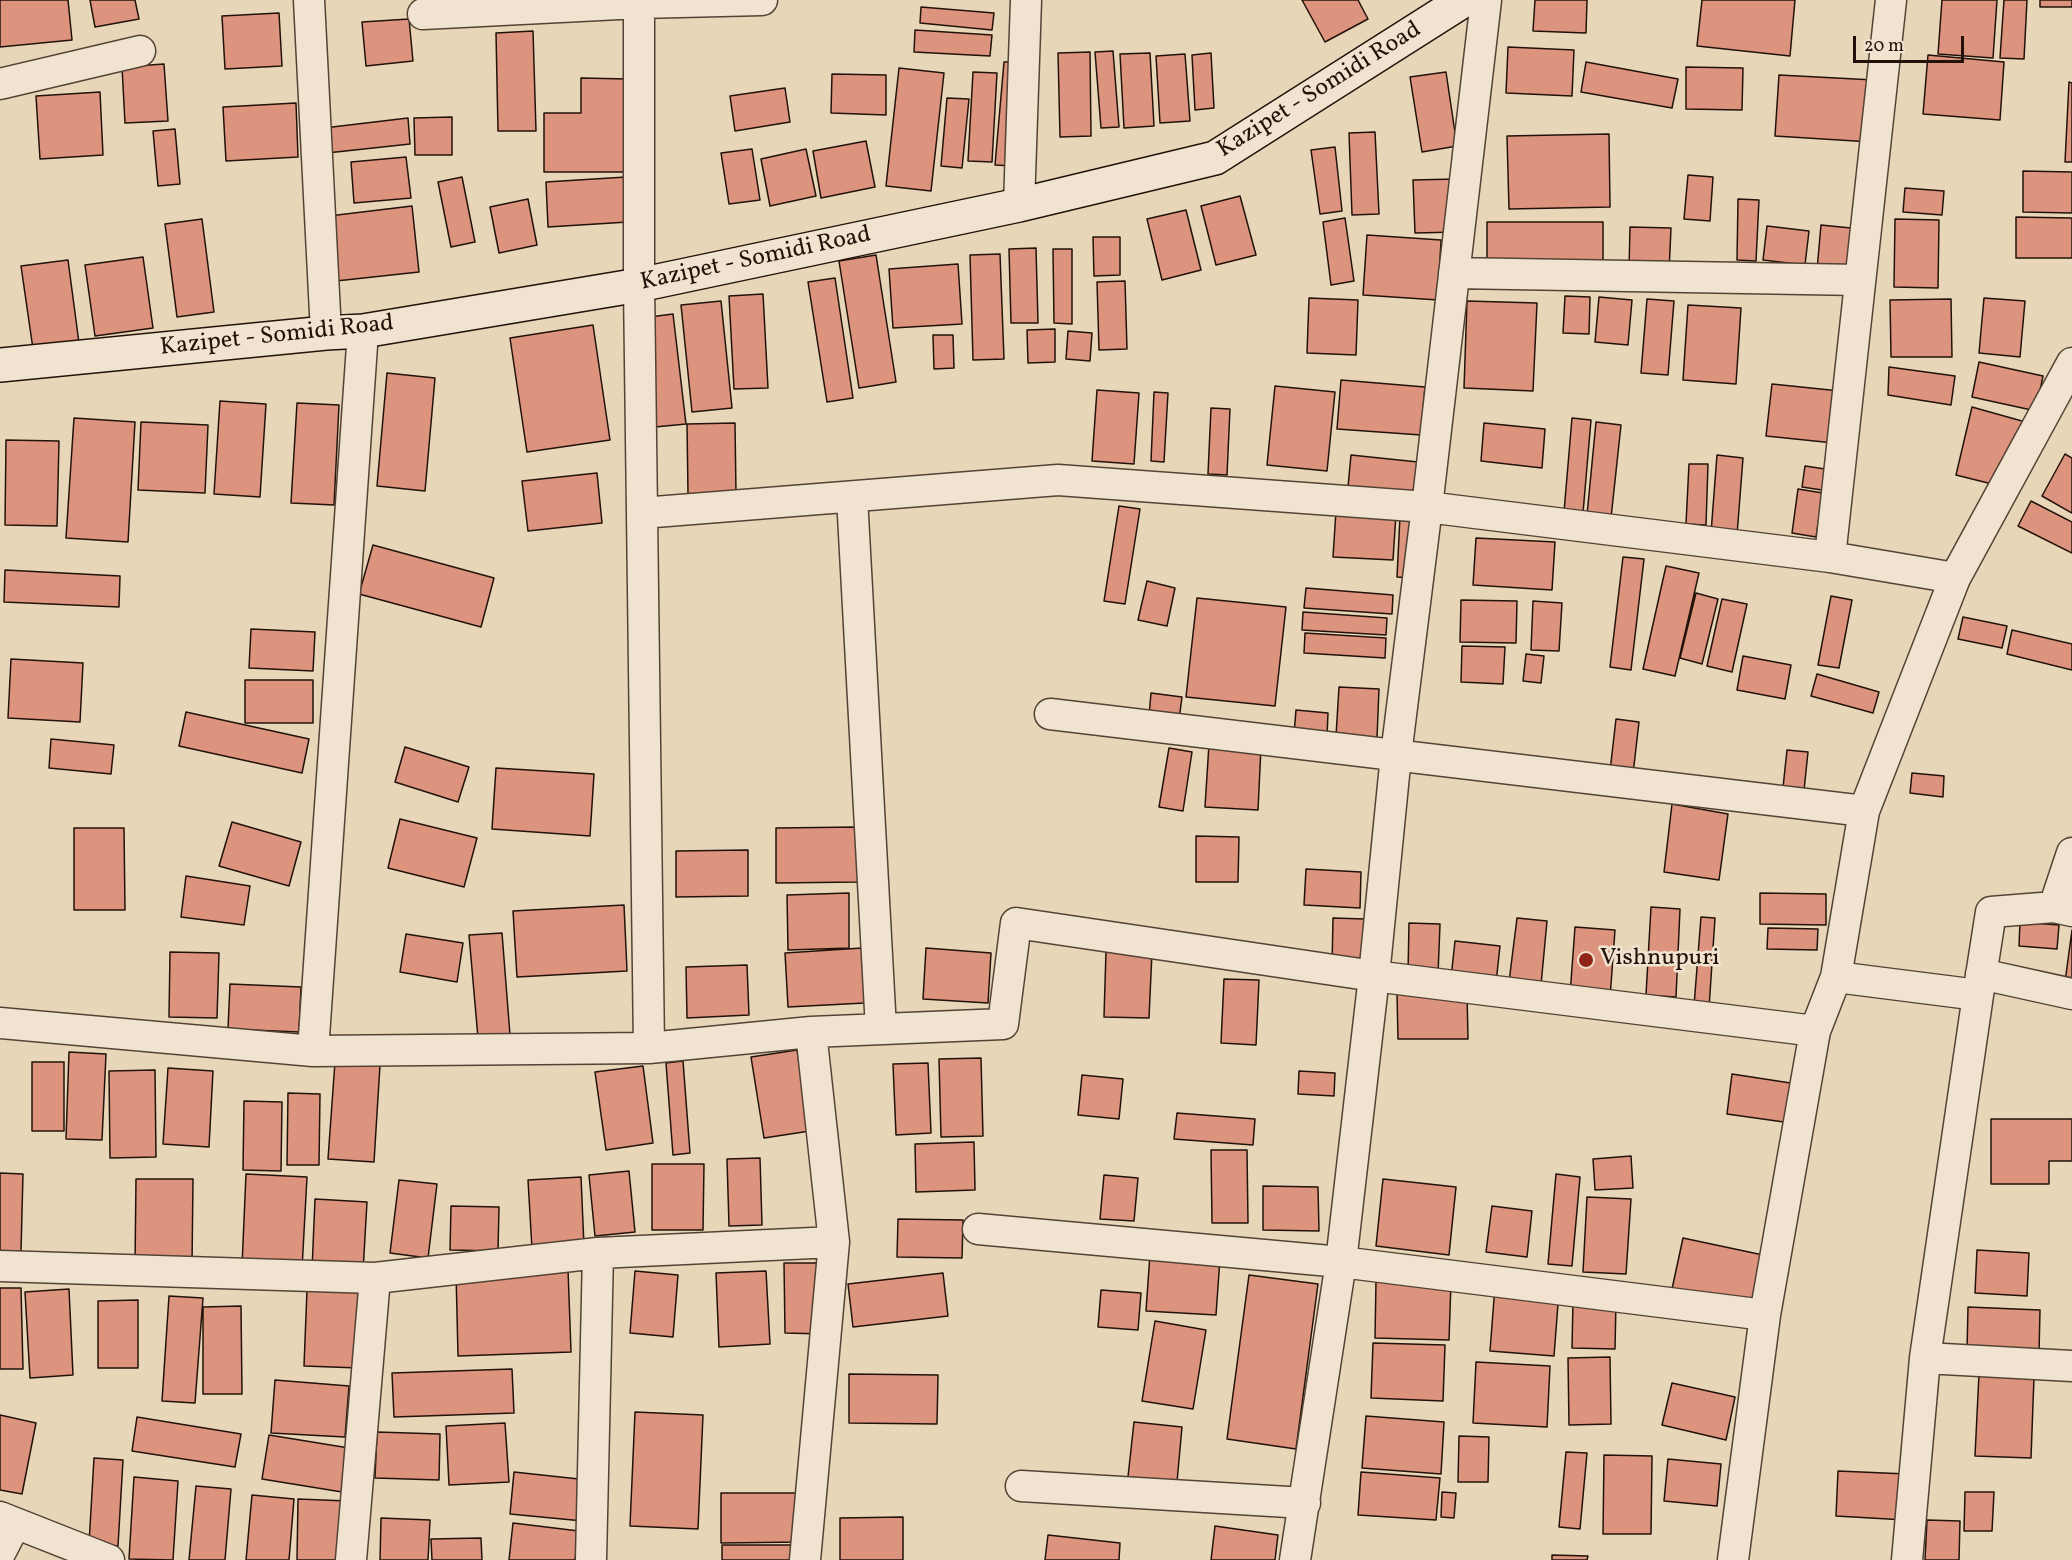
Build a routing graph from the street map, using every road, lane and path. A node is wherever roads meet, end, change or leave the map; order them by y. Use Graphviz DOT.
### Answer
graph roads {
  1 [pos="309,0"];
  2 [pos="762,0"];
  3 [pos="1026,0"];
  4 [pos="1464,0"];
  5 [pos="1486,0"];
  6 [pos="1891,0"];
  7 [pos="639,2"];
  8 [pos="423,14"];
  9 [pos="140,51"];
  10 [pos="0,84"];
  11 [pos="1019,205"];
  12 [pos="1454,273"];
  13 [pos="1860,280"];
  14 [pos="639,285"];
  15 [pos="363,332"];
  16 [pos="326,333"];
  17 [pos="2072,363"];
  18 [pos="0,365"];
  19 [pos="852,496"];
  20 [pos="1427,507"];
  21 [pos="642,513"];
  22 [pos="1830,557"];
  23 [pos="1955,578"];
  24 [pos="1050,714"];
  25 [pos="1396,755"];
  26 [pos="1864,811"];
  27 [pos="2072,853"];
  28 [pos="2063,909"];
  29 [pos="1374,976"];
  30 [pos="1836,977"];
  31 [pos="1979,984"];
  32 [pos="2072,994"];
  33 [pos="0,1023"];
  34 [pos="881,1029"];
  35 [pos="1815,1031"];
  36 [pos="811,1032"];
  37 [pos="649,1048"];
  38 [pos="313,1051"];
  39 [pos="978,1229"];
  40 [pos="834,1242"];
  41 [pos="598,1253"];
  42 [pos="1341,1262"];
  43 [pos="0,1266"];
  44 [pos="375,1278"];
  45 [pos="1765,1315"];
  46 [pos="1925,1358"];
  47 [pos="2072,1366"];
  48 [pos="1022,1486"];
  49 [pos="1305,1503"];
  50 [pos="8,1521"];
  51 [pos="0,1553"];
  52 [pos="109,1560"];
  53 [pos="351,1560"];
  54 [pos="591,1560"];
  55 [pos="805,1560"];
  56 [pos="1296,1560"];
  57 [pos="1733,1560"];
  58 [pos="1907,1560"];
  1 -- 16 [label="street"];
  2 -- 7 [label="street"];
  3 -- 11 [label="street"];
  4 -- 11 [label="street, Kazipet - Somidi Road"];
  5 -- 12 [label="street"];
  6 -- 13 [label="street"];
  7 -- 8 [label="street"];
  7 -- 14 [label="street"];
  9 -- 10 [label="street"];
  11 -- 14 [label="street, Kazipet - Somidi Road"];
  12 -- 13 [label="street"];
  12 -- 20 [label="street"];
  13 -- 22 [label="street"];
  14 -- 15 [label="street, Kazipet - Somidi Road"];
  14 -- 21 [label="street"];
  15 -- 16 [label="street, Kazipet - Somidi Road"];
  15 -- 38 [label="street"];
  16 -- 18 [label="street, Kazipet - Somidi Road"];
  17 -- 23 [label="street"];
  19 -- 20 [label="street"];
  19 -- 21 [label="street"];
  19 -- 34 [label="street"];
  20 -- 22 [label="street"];
  20 -- 25 [label="street"];
  21 -- 37 [label="street"];
  22 -- 23 [label="street"];
  23 -- 26 [label="street"];
  24 -- 25 [label="street"];
  25 -- 26 [label="street"];
  25 -- 29 [label="street"];
  26 -- 30 [label="street"];
  27 -- 28 [label="street"];
  28 -- 31 [label="street"];
  29 -- 34 [label="street"];
  29 -- 35 [label="street"];
  29 -- 42 [label="street"];
  30 -- 31 [label="street"];
  30 -- 35 [label="street"];
  31 -- 32 [label="street"];
  31 -- 46 [label="street"];
  33 -- 38 [label="street"];
  34 -- 36 [label="street"];
  35 -- 45 [label="street"];
  36 -- 37 [label="street"];
  36 -- 40 [label="street"];
  37 -- 38 [label="street"];
  39 -- 42 [label="street"];
  40 -- 41 [label="street"];
  40 -- 55 [label="street"];
  41 -- 44 [label="street"];
  41 -- 54 [label="street"];
  42 -- 45 [label="street"];
  42 -- 49 [label="street"];
  43 -- 44 [label="street"];
  44 -- 53 [label="street"];
  45 -- 57 [label="street"];
  46 -- 47 [label="street"];
  46 -- 58 [label="street"];
  48 -- 49 [label="street"];
  49 -- 56 [label="street"];
  50 -- 51 [label="street"];
  50 -- 52 [label="street"];
}
